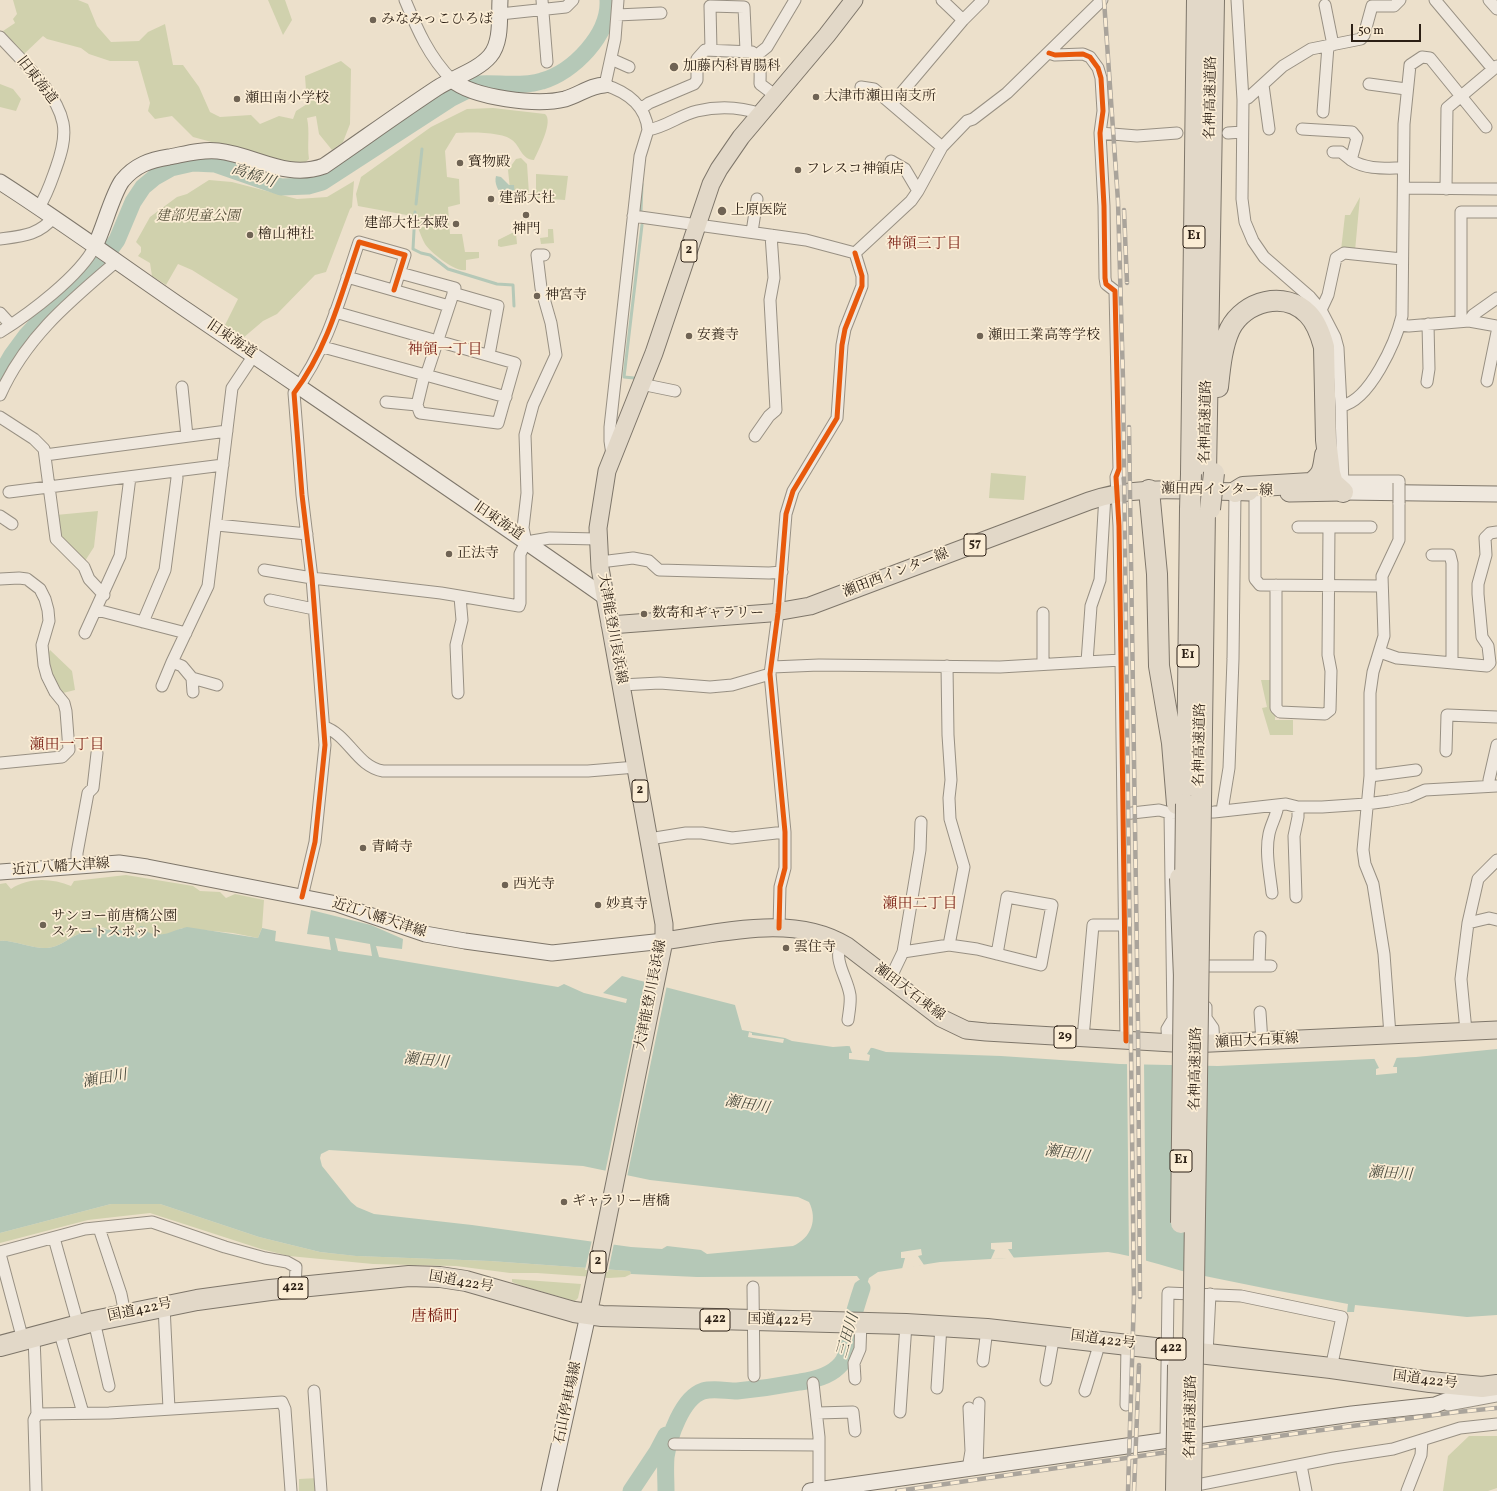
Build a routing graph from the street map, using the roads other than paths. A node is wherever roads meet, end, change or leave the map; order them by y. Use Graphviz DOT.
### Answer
graph roads {
  1 [pos="405,0"];
  2 [pos="573,0"];
  3 [pos="618,0"];
  4 [pos="795,0"];
  5 [pos="854,0"];
  6 [pos="942,0"];
  7 [pos="983,0"];
  8 [pos="1102,0"];
  9 [pos="1198,0"];
  10 [pos="1214,0"];
  11 [pos="1237,0"];
  12 [pos="1400,0"];
  13 [pos="1435,0"];
  14 [pos="1489,0"];
  15 [pos="542,5"];
  16 [pos="1325,5"];
  17 [pos="500,7"];
  18 [pos="1497,9"];
  19 [pos="661,13"];
  20 [pos="617,15"];
  21 [pos="963,20"];
  22 [pos="0,37"];
  23 [pos="1330,45"];
  24 [pos="711,50"];
  25 [pos="746,51"];
  26 [pos="1049,53"];
  27 [pos="757,55"];
  28 [pos="611,59"];
  29 [pos="547,62"];
  30 [pos="629,67"];
  31 [pos="1495,68"];
  32 [pos="454,82"];
  33 [pos="1369,84"];
  34 [pos="605,85"];
  35 [pos="1263,85"];
  36 [pos="861,87"];
  37 [pos="1406,89"];
  38 [pos="1462,95"];
  39 [pos="776,96"];
  40 [pos="1243,100"];
  41 [pos="892,104"];
  42 [pos="642,108"];
  43 [pos="1323,112"];
  44 [pos="761,114"];
  45 [pos="1486,127"];
  46 [pos="1269,129"];
  47 [pos="1302,129"];
  48 [pos="648,130"];
  49 [pos="1228,132"];
  50 [pos="1242,132"];
  51 [pos="1100,133"];
  52 [pos="1177,133"];
  53 [pos="942,147"];
  54 [pos="1333,152"];
  55 [pos="1351,160"];
  56 [pos="891,161"];
  57 [pos="1403,168"];
  58 [pos="0,182"];
  59 [pos="1404,188"];
  60 [pos="1446,189"];
  61 [pos="1497,189"];
  62 [pos="918,191"];
  63 [pos="757,199"];
  64 [pos="39,207"];
  65 [pos="1497,212"];
  66 [pos="54,216"];
  67 [pos="633,216"];
  68 [pos="698,226"];
  69 [pos="752,232"];
  70 [pos="771,235"];
  71 [pos="0,239"];
  72 [pos="97,247"];
  73 [pos="855,253"];
  74 [pos="544,254"];
  75 [pos="1402,259"];
  76 [pos="115,260"];
  77 [pos="400,272"];
  78 [pos="347,277"];
  79 [pos="394,290"];
  80 [pos="453,293"];
  81 [pos="1497,298"];
  82 [pos="449,306"];
  83 [pos="1322,310"];
  84 [pos="335,312"];
  85 [pos="0,313"];
  86 [pos="1465,321"];
  87 [pos="1428,324"];
  88 [pos="11,325"];
  89 [pos="1400,325"];
  90 [pos="1497,326"];
  91 [pos="0,332"];
  92 [pos="1497,332"];
  93 [pos="438,340"];
  94 [pos="323,347"];
  95 [pos="489,355"];
  96 [pos="254,356"];
  97 [pos="425,376"];
  98 [pos="1487,381"];
  99 [pos="1427,382"];
  100 [pos="641,384"];
  101 [pos="299,386"];
  102 [pos="182,387"];
  103 [pos="675,390"];
  104 [pos="0,395"];
  105 [pos="506,397"];
  106 [pos="386,402"];
  107 [pos="418,405"];
  108 [pos="1341,406"];
  109 [pos="0,417"];
  110 [pos="227,431"];
  111 [pos="187,436"];
  112 [pos="755,436"];
  113 [pos="1326,440"];
  114 [pos="45,455"];
  115 [pos="612,455"];
  116 [pos="223,466"];
  117 [pos="176,471"];
  118 [pos="1203,473"];
  119 [pos="130,477"];
  120 [pos="49,487"];
  121 [pos="1343,487"];
  122 [pos="1149,490"];
  123 [pos="9,492"];
  124 [pos="1235,492"];
  125 [pos="1255,492"];
  126 [pos="1111,494"];
  127 [pos="1497,494"];
  128 [pos="1202,509"];
  129 [pos="0,516"];
  130 [pos="1235,521"];
  131 [pos="1255,521"];
  132 [pos="12,524"];
  133 [pos="217,525"];
  134 [pos="1298,527"];
  135 [pos="1329,527"];
  136 [pos="1371,527"];
  137 [pos="1497,532"];
  138 [pos="307,534"];
  139 [pos="597,539"];
  140 [pos="526,542"];
  141 [pos="1432,555"];
  142 [pos="600,562"];
  143 [pos="264,570"];
  144 [pos="782,572"];
  145 [pos="312,578"];
  146 [pos="0,579"];
  147 [pos="1276,585"];
  148 [pos="1328,586"];
  149 [pos="1382,586"];
  150 [pos="104,595"];
  151 [pos="460,597"];
  152 [pos="605,597"];
  153 [pos="270,600"];
  154 [pos="314,609"];
  155 [pos="97,610"];
  156 [pos="778,612"];
  157 [pos="1043,613"];
  158 [pos="143,622"];
  159 [pos="610,625"];
  160 [pos="85,633"];
  161 [pos="186,633"];
  162 [pos="1380,652"];
  163 [pos="1121,660"];
  164 [pos="172,662"];
  165 [pos="1087,662"];
  166 [pos="1452,663"];
  167 [pos="1043,664"];
  168 [pos="947,666"];
  169 [pos="771,670"];
  170 [pos="192,678"];
  171 [pos="217,685"];
  172 [pos="621,685"];
  173 [pos="162,686"];
  174 [pos="193,692"];
  175 [pos="458,693"];
  176 [pos="1497,717"];
  177 [pos="324,727"];
  178 [pos="1497,745"];
  179 [pos="1446,751"];
  180 [pos="97,753"];
  181 [pos="0,764"];
  182 [pos="636,767"];
  183 [pos="1416,770"];
  184 [pos="1370,776"];
  185 [pos="1493,786"];
  186 [pos="1366,804"];
  187 [pos="1278,805"];
  188 [pos="1298,807"];
  189 [pos="1195,808"];
  190 [pos="1123,814"];
  191 [pos="922,822"];
  192 [pos="785,832"];
  193 [pos="649,839"];
  194 [pos="1497,860"];
  195 [pos="77,866"];
  196 [pos="0,872"];
  197 [pos="1269,890"];
  198 [pos="302,897"];
  199 [pos="1296,897"];
  200 [pos="1497,920"];
  201 [pos="1468,923"];
  202 [pos="1124,925"];
  203 [pos="779,928"];
  204 [pos="1260,937"];
  205 [pos="841,942"];
  206 [pos="949,945"];
  207 [pos="663,949"];
  208 [pos="903,952"];
  209 [pos="997,954"];
  210 [pos="1207,966"];
  211 [pos="1259,966"];
  212 [pos="1271,966"];
  213 [pos="890,979"];
  214 [pos="1260,1012"];
  215 [pos="848,1020"];
  216 [pos="1497,1030"];
  217 [pos="1466,1031"];
  218 [pos="1390,1035"];
  219 [pos="1083,1038"];
  220 [pos="1126,1041"];
  221 [pos="1262,1042"];
  222 [pos="1168,1043"];
  223 [pos="1214,1044"];
  224 [pos="100,1228"];
  225 [pos="54,1238"];
  226 [pos="0,1253"];
  227 [pos="753,1287"];
  228 [pos="295,1288"];
  229 [pos="1210,1294"];
  230 [pos="164,1306"];
  231 [pos="589,1306"];
  232 [pos="125,1314"];
  233 [pos="754,1320"];
  234 [pos="854,1322"];
  235 [pos="86,1323"];
  236 [pos="906,1324"];
  237 [pos="941,1326"];
  238 [pos="987,1329"];
  239 [pos="59,1330"];
  240 [pos="1054,1336"];
  241 [pos="28,1338"];
  242 [pos="1098,1340"];
  243 [pos="1127,1344"];
  244 [pos="0,1346"];
  245 [pos="1167,1349"];
  246 [pos="1207,1354"];
  247 [pos="983,1361"];
  248 [pos="1331,1368"];
  249 [pos="754,1376"];
  250 [pos="855,1379"];
  251 [pos="1046,1380"];
  252 [pos="813,1383"];
  253 [pos="109,1386"];
  254 [pos="937,1388"];
  255 [pos="1492,1390"];
  256 [pos="314,1391"];
  257 [pos="1085,1391"];
  258 [pos="1126,1405"];
  259 [pos="169,1409"];
  260 [pos="900,1412"];
  261 [pos="83,1413"];
  262 [pos="817,1413"];
  263 [pos="36,1414"];
  264 [pos="1497,1424"];
  265 [pos="855,1431"];
  266 [pos="1422,1440"];
  267 [pos="1166,1441"];
  268 [pos="674,1444"];
  269 [pos="818,1445"];
  270 [pos="1301,1465"];
  271 [pos="973,1468"];
  272 [pos="1196,1489"];
  273 [pos="814,1490"];
  274 [pos="36,1491"];
  275 [pos="291,1491"];
  276 [pos="321,1491"];
  277 [pos="549,1491"];
  278 [pos="1169,1491"];
  279 [pos="1176,1491"];
  280 [pos="1306,1491"];
  281 [pos="1407,1491"];
  1 -- 32 [label="street"];
  2 -- 15 [label="street"];
  3 -- 20 [label="street"];
  4 -- 27 [label="street"];
  5 -- 39 [label="main road, 大津能登川長浜線 / 2"];
  6 -- 21 [label="street"];
  7 -- 21 [label="street"];
  8 -- 26 [label="street"];
  9 -- 118 [label="highway, 名神高速道路 / E1"];
  10 -- 118 [label="highway, 名神高速道路 / E1"];
  11 -- 40 [label="street"];
  12 -- 23 [label="street"];
  13 -- 31 [label="street"];
  14 -- 18 [label="street"];
  15 -- 17 [label="street"];
  15 -- 29 [label="street"];
  16 -- 23 [label="street"];
  17 -- 32 [label="street"];
  19 -- 20 [label="street"];
  20 -- 28 [label="street"];
  21 -- 41 [label="street"];
  22 -- 64 [label="street, 旧東海道"];
  23 -- 35 [label="street"];
  23 -- 43 [label="street"];
  24 -- 25 [label="street"];
  24 -- 25 [label="street"];
  24 -- 42 [label="street"];
  25 -- 27 [label="street"];
  26 -- 51 [label="street"];
  26 -- 53 [label="street"];
  27 -- 39 [label="street"];
  28 -- 30 [label="street"];
  28 -- 34 [label="street"];
  31 -- 38 [label="street"];
  32 -- 34 [label="street"];
  32 -- 72 [label="street"];
  33 -- 37 [label="street"];
  34 -- 42 [label="street"];
  35 -- 40 [label="street"];
  35 -- 46 [label="street"];
  36 -- 41 [label="street"];
  37 -- 38 [label="street"];
  37 -- 57 [label="street"];
  38 -- 45 [label="street"];
  38 -- 60 [label="street"];
  39 -- 44 [label="main road, 大津能登川長浜線 / 2"];
  40 -- 50 [label="street"];
  41 -- 53 [label="street"];
  42 -- 48 [label="street"];
  44 -- 48 [label="street"];
  44 -- 68 [label="main road, 大津能登川長浜線 / 2"];
  47 -- 55 [label="street"];
  48 -- 67 [label="street"];
  49 -- 50 [label="street"];
  50 -- 83 [label="street"];
  51 -- 52 [label="street"];
  51 -- 126 [label="street"];
  53 -- 62 [label="street"];
  54 -- 55 [label="street"];
  55 -- 57 [label="street"];
  56 -- 62 [label="street"];
  57 -- 59 [label="street"];
  58 -- 64 [label="street"];
  59 -- 60 [label="street"];
  59 -- 75 [label="street"];
  60 -- 61 [label="street"];
  62 -- 73 [label="street"];
  63 -- 69 [label="street"];
  64 -- 66 [label="street, 旧東海道"];
  65 -- 86 [label="street"];
  66 -- 71 [label="street"];
  66 -- 72 [label="street, 旧東海道"];
  67 -- 68 [label="street"];
  67 -- 115 [label="street"];
  68 -- 69 [label="street"];
  68 -- 100 [label="main road, 大津能登川長浜線 / 2"];
  69 -- 70 [label="street"];
  70 -- 73 [label="street"];
  70 -- 112 [label="street"];
  72 -- 76 [label="street, 旧東海道"];
  72 -- 88 [label="street"];
  73 -- 144 [label="street"];
  74 -- 140 [label="street"];
  75 -- 83 [label="street"];
  75 -- 89 [label="street"];
  76 -- 96 [label="street, 旧東海道"];
  76 -- 104 [label="street"];
  77 -- 78 [label="street"];
  77 -- 79 [label="street"];
  77 -- 80 [label="street"];
  78 -- 79 [label="street"];
  78 -- 84 [label="street"];
  79 -- 82 [label="street"];
  80 -- 82 [label="street"];
  80 -- 95 [label="street"];
  81 -- 86 [label="street"];
  82 -- 93 [label="street"];
  83 -- 108 [label="street"];
  84 -- 93 [label="street"];
  84 -- 94 [label="street"];
  85 -- 88 [label="street"];
  86 -- 87 [label="street"];
  86 -- 90 [label="street"];
  87 -- 89 [label="street"];
  87 -- 99 [label="street"];
  88 -- 91 [label="street"];
  89 -- 108 [label="street"];
  92 -- 98 [label="street"];
  93 -- 95 [label="street"];
  93 -- 97 [label="street"];
  94 -- 97 [label="street"];
  94 -- 101 [label="street"];
  95 -- 105 [label="street"];
  96 -- 101 [label="street, 旧東海道"];
  96 -- 110 [label="street"];
  97 -- 105 [label="street"];
  97 -- 107 [label="street"];
  100 -- 103 [label="street"];
  100 -- 115 [label="main road, 大津能登川長浜線 / 2"];
  101 -- 138 [label="street"];
  101 -- 140 [label="street, 旧東海道"];
  102 -- 111 [label="street"];
  105 -- 107 [label="street"];
  106 -- 107 [label="street"];
  108 -- 121 [label="street"];
  109 -- 114 [label="street"];
  110 -- 111 [label="street"];
  110 -- 116 [label="street"];
  111 -- 114 [label="street"];
  113 -- 118 [label="highway"];
  113 -- 121 [label="highway"];
  113 -- 124 [label="highway"];
  114 -- 120 [label="street"];
  115 -- 139 [label="main road, 大津能登川長浜線 / 2"];
  116 -- 117 [label="street"];
  116 -- 133 [label="street"];
  117 -- 119 [label="street"];
  117 -- 158 [label="street"];
  118 -- 128 [label="highway, 名神高速道路 / E1"];
  119 -- 120 [label="street"];
  119 -- 150 [label="street"];
  120 -- 123 [label="street"];
  120 -- 150 [label="street"];
  121 -- 125 [label="main road, 瀬田西インター線 / 57"];
  121 -- 127 [label="street"];
  121 -- 149 [label="street, bridge"];
  122 -- 124 [label="main road, 瀬田西インター線 / 57"];
  122 -- 126 [label="main road, 瀬田西インター線 / 57"];
  122 -- 189 [label="highway"];
  124 -- 125 [label="main road, 瀬田西インター線 / 57"];
  124 -- 130 [label="street"];
  125 -- 131 [label="street"];
  126 -- 156 [label="main road, 瀬田西インター線 / 57"];
  126 -- 163 [label="street"];
  126 -- 165 [label="street"];
  128 -- 189 [label="highway, 名神高速道路 / E1"];
  128 -- 189 [label="highway, 名神高速道路 / E1"];
  129 -- 132 [label="street"];
  130 -- 131 [label="street"];
  130 -- 189 [label="street"];
  131 -- 147 [label="street"];
  133 -- 138 [label="street"];
  133 -- 161 [label="street"];
  134 -- 135 [label="street"];
  135 -- 136 [label="street"];
  135 -- 148 [label="street"];
  137 -- 166 [label="street"];
  138 -- 145 [label="street"];
  139 -- 140 [label="street, 旧東海道"];
  139 -- 142 [label="main road, 大津能登川長浜線 / 2"];
  140 -- 151 [label="street"];
  140 -- 152 [label="street"];
  141 -- 166 [label="street"];
  142 -- 144 [label="street"];
  142 -- 152 [label="main road, 大津能登川長浜線 / 2"];
  143 -- 145 [label="street"];
  144 -- 156 [label="street"];
  145 -- 151 [label="street"];
  145 -- 154 [label="street"];
  146 -- 181 [label="street"];
  147 -- 148 [label="street"];
  147 -- 148 [label="street"];
  148 -- 149 [label="street"];
  149 -- 162 [label="street"];
  150 -- 155 [label="street"];
  151 -- 175 [label="street"];
  152 -- 159 [label="main road, 大津能登川長浜線 / 2"];
  153 -- 154 [label="street"];
  154 -- 177 [label="street"];
  155 -- 158 [label="street"];
  155 -- 160 [label="street"];
  156 -- 159 [label="main road, 瀬田西インター線 / 57"];
  156 -- 169 [label="street"];
  157 -- 167 [label="street"];
  158 -- 161 [label="street"];
  159 -- 172 [label="main road, 大津能登川長浜線 / 2"];
  161 -- 164 [label="street"];
  162 -- 166 [label="street"];
  162 -- 184 [label="street"];
  163 -- 165 [label="street"];
  163 -- 190 [label="street"];
  164 -- 170 [label="street"];
  164 -- 173 [label="street"];
  165 -- 167 [label="street"];
  167 -- 168 [label="street"];
  168 -- 169 [label="street"];
  168 -- 206 [label="street"];
  169 -- 172 [label="street"];
  169 -- 192 [label="street"];
  170 -- 171 [label="street"];
  170 -- 174 [label="street"];
  172 -- 182 [label="main road, 大津能登川長浜線 / 2"];
  176 -- 179 [label="street"];
  177 -- 182 [label="street"];
  177 -- 198 [label="street"];
  178 -- 185 [label="street"];
  180 -- 195 [label="street"];
  182 -- 193 [label="main road, 大津能登川長浜線 / 2"];
  183 -- 184 [label="street"];
  184 -- 186 [label="street"];
  185 -- 186 [label="street"];
  186 -- 188 [label="street"];
  186 -- 218 [label="street"];
  187 -- 188 [label="street"];
  187 -- 189 [label="street"];
  187 -- 197 [label="street"];
  188 -- 199 [label="street"];
  189 -- 190 [label="street"];
  189 -- 210 [label="street"];
  189 -- 222 [label="street"];
  189 -- 272 [label="highway, 名神高速道路 / E1, bridge"];
  189 -- 279 [label="highway, 名神高速道路 / E1, bridge"];
  190 -- 202 [label="street"];
  191 -- 208 [label="street"];
  192 -- 193 [label="street"];
  192 -- 203 [label="street"];
  193 -- 207 [label="main road, 大津能登川長浜線 / 2"];
  194 -- 201 [label="street"];
  195 -- 196 [label="street, 近江八幡大津線"];
  195 -- 198 [label="street, 近江八幡大津線"];
  198 -- 207 [label="street, 近江八幡大津線"];
  200 -- 201 [label="street"];
  201 -- 217 [label="street"];
  202 -- 219 [label="street"];
  202 -- 220 [label="street"];
  203 -- 205 [label="main road, 瀬田大石東線 / 29"];
  203 -- 207 [label="main road, 瀬田大石東線 / 29"];
  204 -- 211 [label="street"];
  205 -- 213 [label="main road, 瀬田大石東線 / 29"];
  205 -- 215 [label="street"];
  206 -- 208 [label="street"];
  206 -- 209 [label="street"];
  207 -- 231 [label="main road, 大津能登川長浜線 / 2"];
  208 -- 213 [label="street"];
  209 -- 209 [label="street"];
  210 -- 211 [label="street"];
  210 -- 223 [label="street"];
  211 -- 212 [label="street"];
  213 -- 219 [label="main road, 瀬田大石東線 / 29"];
  214 -- 221 [label="street"];
  216 -- 217 [label="main road, 瀬田大石東線 / 29"];
  217 -- 218 [label="main road, 瀬田大石東線 / 29"];
  218 -- 221 [label="main road, 瀬田大石東線 / 29"];
  219 -- 220 [label="main road, 瀬田大石東線 / 29"];
  220 -- 222 [label="main road, 瀬田大石東線 / 29"];
  221 -- 223 [label="main road, 瀬田大石東線 / 29"];
  222 -- 223 [label="main road, 瀬田大石東線 / 29"];
  224 -- 225 [label="street"];
  224 -- 228 [label="street"];
  224 -- 232 [label="street"];
  225 -- 226 [label="street"];
  225 -- 235 [label="street"];
  226 -- 241 [label="street"];
  227 -- 233 [label="street"];
  228 -- 230 [label="highway, 国道422号 / 422"];
  228 -- 231 [label="highway, 国道422号 / 422"];
  229 -- 245 [label="street"];
  229 -- 246 [label="street"];
  229 -- 248 [label="street"];
  230 -- 232 [label="highway, 国道422号 / 422"];
  230 -- 259 [label="street"];
  231 -- 233 [label="highway, 国道422号 / 422"];
  231 -- 277 [label="street, 石山停車場線"];
  232 -- 235 [label="highway, 国道422号 / 422"];
  233 -- 234 [label="highway, 国道422号 / 422"];
  233 -- 249 [label="street"];
  234 -- 236 [label="highway, 国道422号 / 422"];
  234 -- 250 [label="street"];
  235 -- 239 [label="highway, 国道422号 / 422"];
  235 -- 253 [label="street"];
  236 -- 237 [label="highway, 国道422号 / 422"];
  236 -- 260 [label="street"];
  237 -- 238 [label="highway, 国道422号 / 422"];
  237 -- 254 [label="street"];
  238 -- 240 [label="highway, 国道422号 / 422"];
  238 -- 247 [label="street"];
  239 -- 241 [label="highway, 国道422号 / 422"];
  239 -- 261 [label="street"];
  240 -- 242 [label="highway, 国道422号 / 422"];
  240 -- 251 [label="street"];
  241 -- 244 [label="highway, 国道422号 / 422"];
  241 -- 263 [label="street"];
  242 -- 243 [label="highway, 国道422号 / 422"];
  242 -- 257 [label="street"];
  243 -- 245 [label="highway, 国道422号 / 422"];
  243 -- 258 [label="street"];
  245 -- 246 [label="highway, 国道422号 / 422"];
  245 -- 267 [label="street"];
  246 -- 248 [label="highway, 国道422号 / 422"];
  248 -- 255 [label="highway, 国道422号 / 422"];
  252 -- 262 [label="street"];
  255 -- 267 [label="street"];
  256 -- 276 [label="street"];
  259 -- 261 [label="street"];
  259 -- 275 [label="street"];
  261 -- 263 [label="street"];
  262 -- 265 [label="street"];
  262 -- 269 [label="street"];
  263 -- 274 [label="street"];
  264 -- 266 [label="street"];
  266 -- 270 [label="street"];
  266 -- 281 [label="street"];
  267 -- 271 [label="street"];
  268 -- 269 [label="street"];
  269 -- 273 [label="street"];
  270 -- 272 [label="street"];
  270 -- 280 [label="street"];
  271 -- 271 [label="street"];
  271 -- 273 [label="street"];
  272 -- 278 [label="street"];
}
